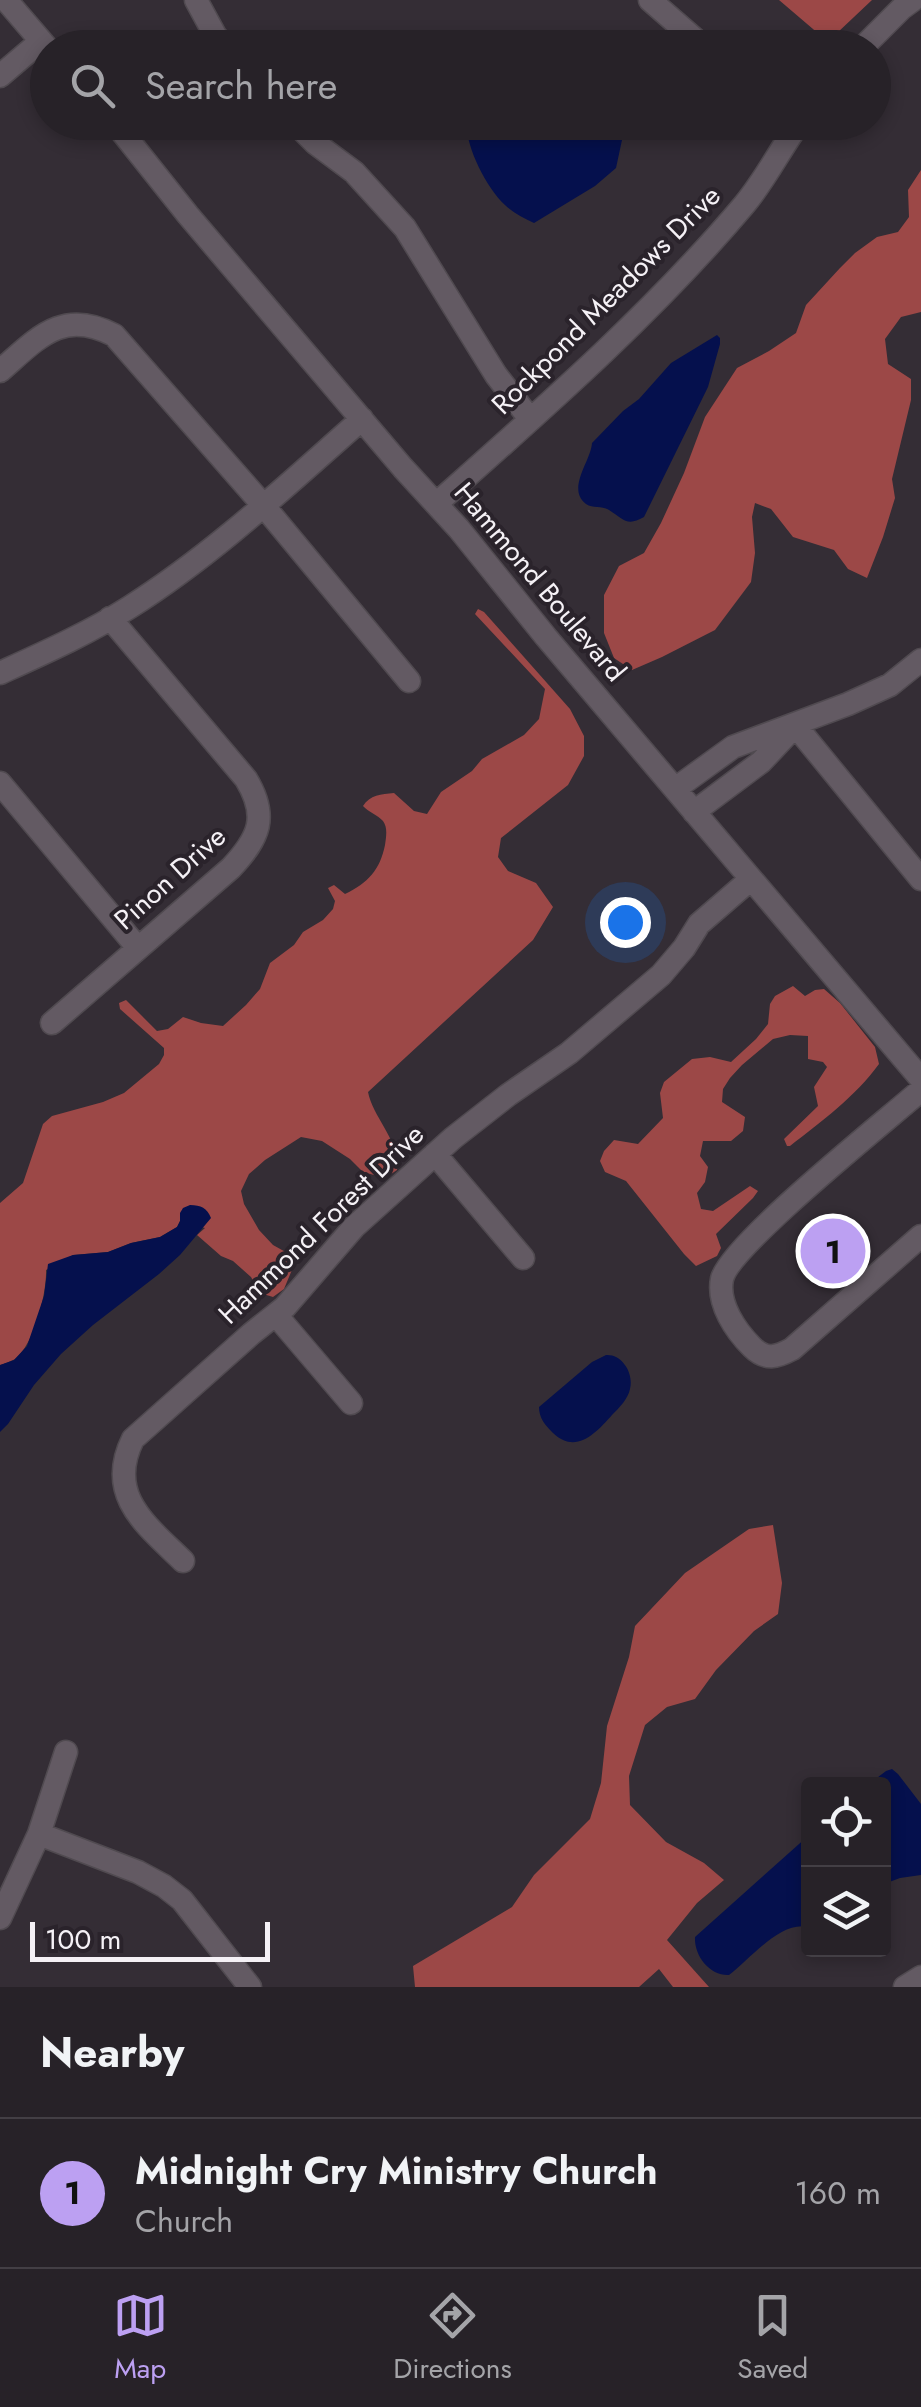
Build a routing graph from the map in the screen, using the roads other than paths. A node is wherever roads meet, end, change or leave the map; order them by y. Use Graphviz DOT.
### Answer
graph roads {
  1 [pos="6,0"];
  2 [pos="196,0"];
  3 [pos="650,0"];
  4 [pos="913,0"];
  5 [pos="31,30"];
  6 [pos="212,30"];
  7 [pos="684,30"];
  8 [pos="880,30"];
  9 [pos="30,55"];
  10 [pos="0,76"];
  11 [pos="128,140"];
  12 [pos="311,140"];
  13 [pos="782,140"];
  14 [pos="0,371"];
  15 [pos="362,419"];
  16 [pos="530,419"];
  17 [pos="436,504"];
  18 [pos="263,505"];
  19 [pos="110,618"];
  20 [pos="921,660"];
  21 [pos="0,673"];
  22 [pos="410,681"];
  23 [pos="795,725"];
  24 [pos="0,782"];
  25 [pos="675,789"];
  26 [pos="694,812"];
  27 [pos="751,879"];
  28 [pos="921,879"];
  29 [pos="138,948"];
  30 [pos="52,1023"];
  31 [pos="921,1079"];
  32 [pos="921,1090"];
  33 [pos="435,1154"];
  34 [pos="921,1236"];
  35 [pos="523,1258"];
  36 [pos="276,1315"];
  37 [pos="350,1403"];
  38 [pos="183,1561"];
  39 [pos="66,1752"];
  40 [pos="39,1834"];
  41 [pos="0,1918"];
  42 [pos="921,1977"];
  43 [pos="244,1978"];
  44 [pos="218,1987"];
  45 [pos="905,1987"];
  1 -- 5 [label="street"];
  2 -- 6 [label="street"];
  3 -- 7 [label="street"];
  4 -- 8 [label="street"];
  9 -- 10 [label="street"];
  11 -- 15 [label="street, Hammond Boulevard"];
  12 -- 16 [label="street"];
  13 -- 16 [label="street, Rockpond Meadows Drive"];
  14 -- 18 [label="street"];
  15 -- 17 [label="street, Hammond Boulevard"];
  15 -- 18 [label="street"];
  16 -- 17 [label="street, Rockpond Meadows Drive"];
  17 -- 25 [label="street, Hammond Boulevard"];
  18 -- 19 [label="street"];
  18 -- 22 [label="street"];
  19 -- 21 [label="street"];
  19 -- 29 [label="street, Pinon Drive"];
  20 -- 23 [label="street"];
  23 -- 25 [label="street"];
  23 -- 26 [label="street"];
  23 -- 28 [label="street"];
  24 -- 29 [label="street"];
  25 -- 26 [label="street, Hammond Boulevard"];
  26 -- 27 [label="street, Hammond Boulevard"];
  27 -- 31 [label="street, Hammond Boulevard"];
  27 -- 33 [label="street, Hammond Forest Drive"];
  29 -- 30 [label="street, Pinon Drive"];
  32 -- 34 [label="street"];
  33 -- 35 [label="street"];
  33 -- 36 [label="street, Hammond Forest Drive"];
  36 -- 37 [label="street"];
  36 -- 38 [label="street, Hammond Forest Drive"];
  39 -- 40 [label="street"];
  40 -- 41 [label="street"];
  40 -- 43 [label="street"];
  42 -- 45 [label="street"];
  43 -- 44 [label="street"];
}
